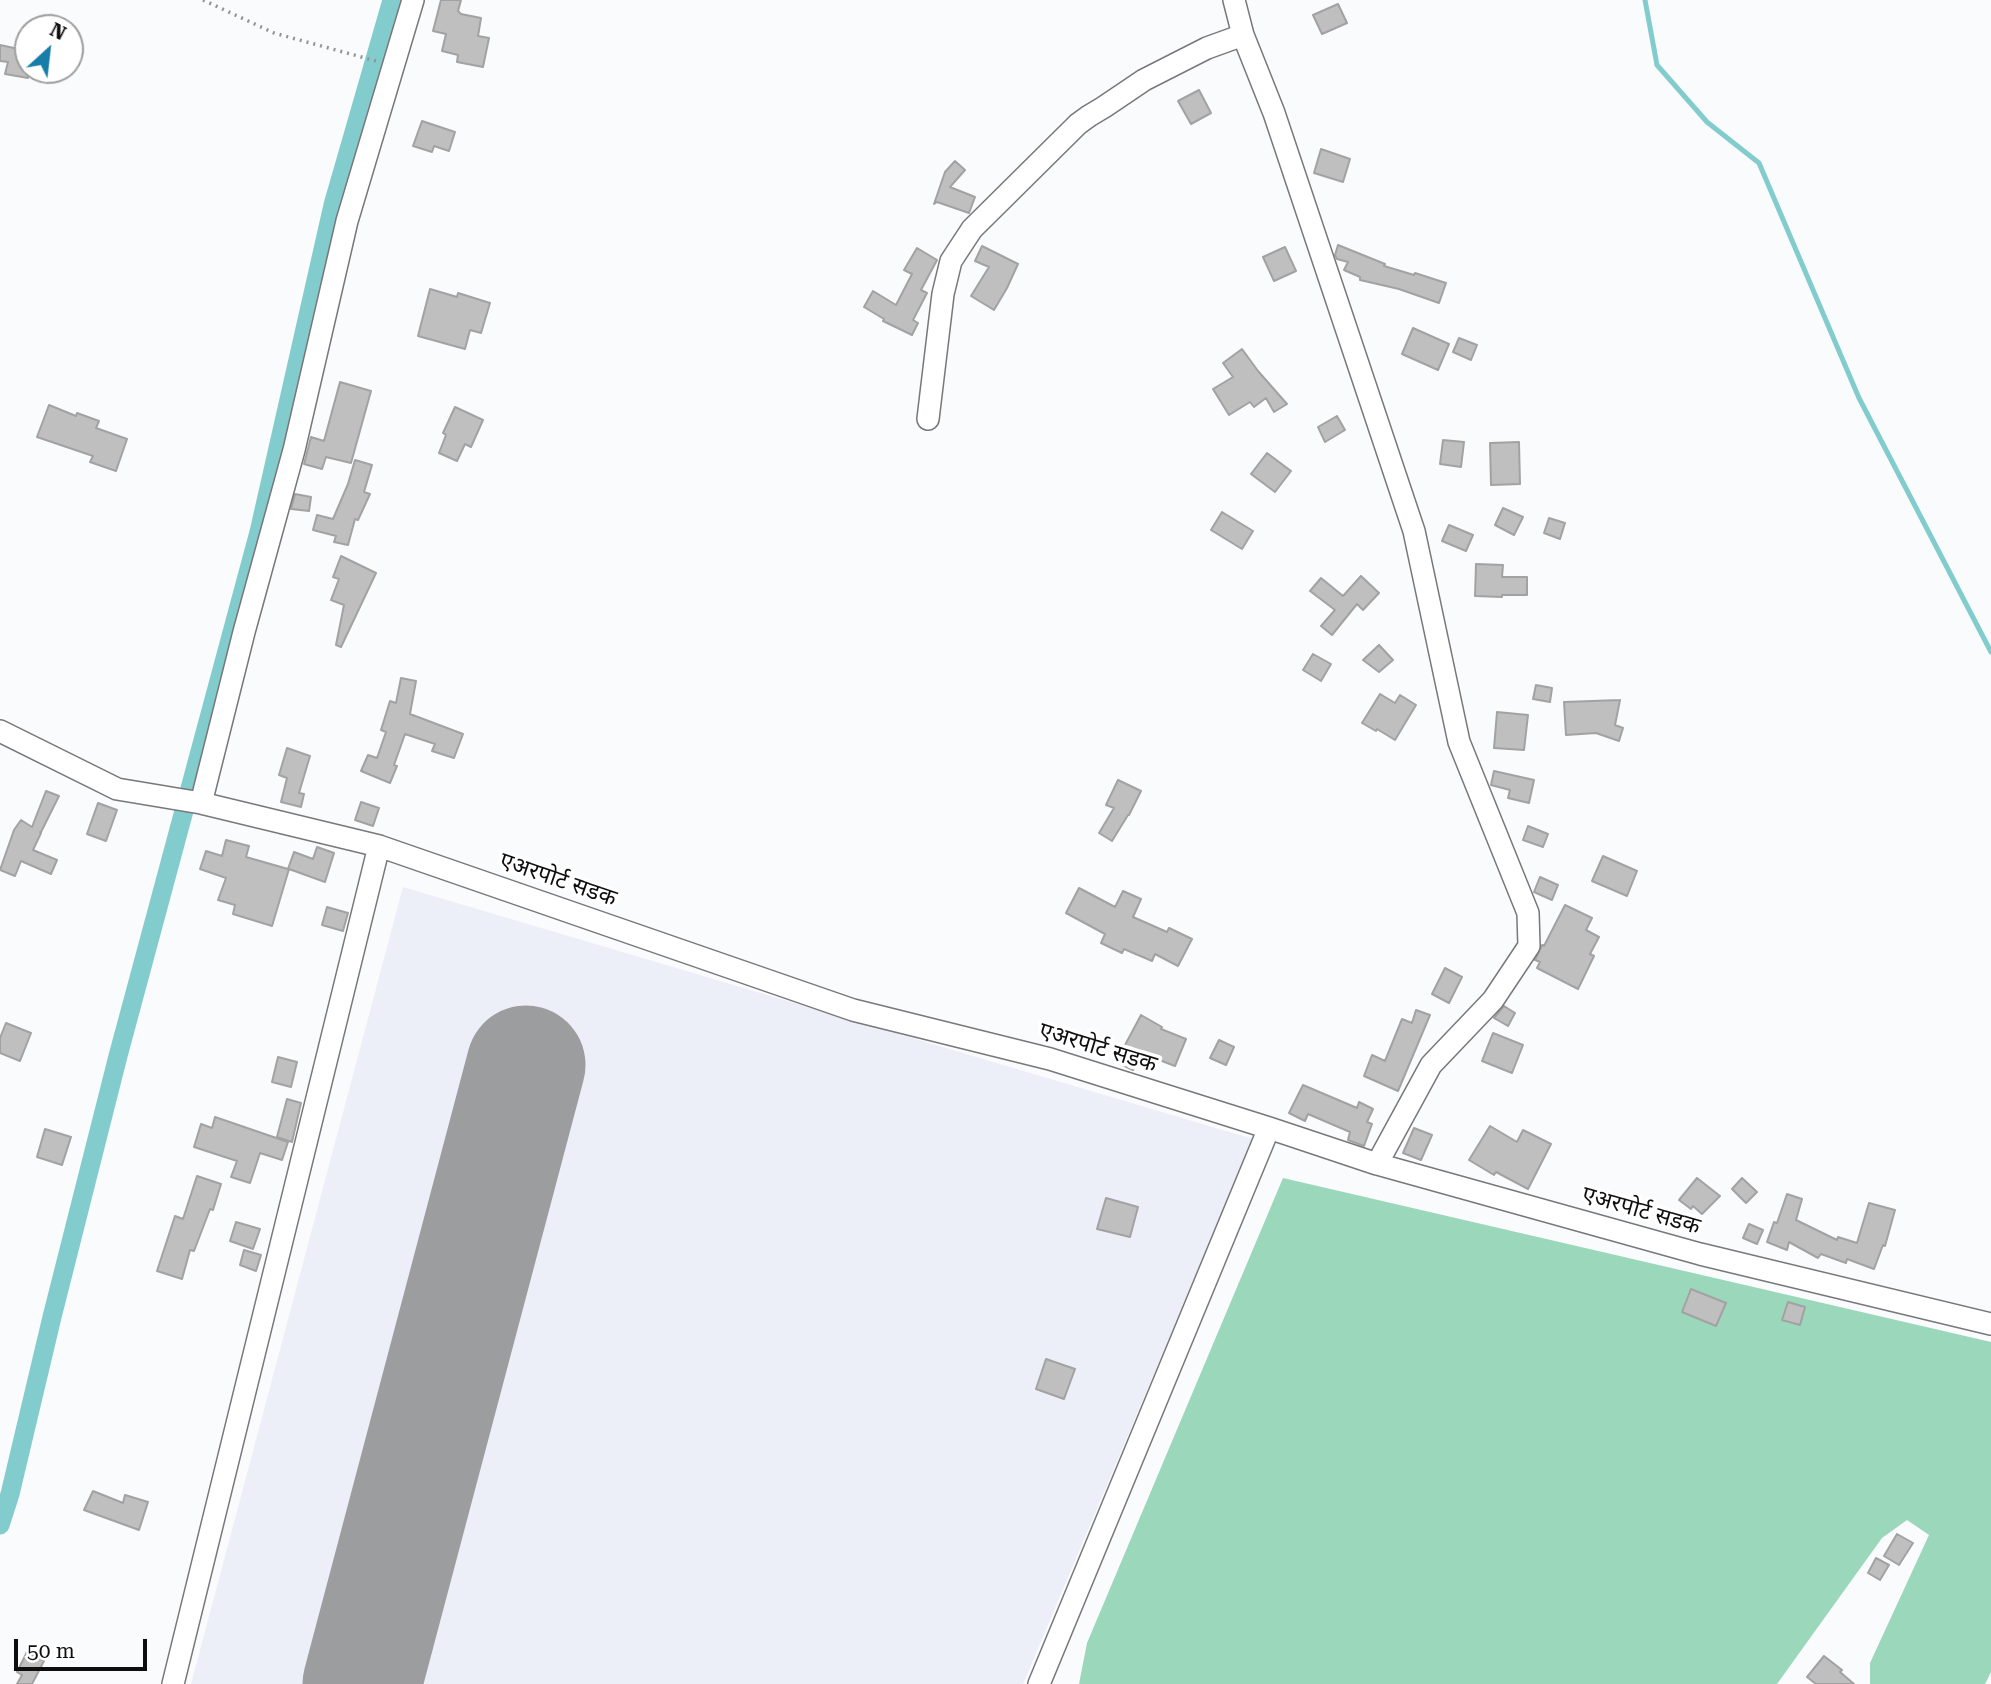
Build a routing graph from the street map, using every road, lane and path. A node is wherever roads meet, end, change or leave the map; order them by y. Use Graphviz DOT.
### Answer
graph roads {
  1 [pos="203,0"];
  2 [pos="413,0"];
  3 [pos="1234,0"];
  4 [pos="1243,35"];
  5 [pos="366,58"];
  6 [pos="928,419"];
  7 [pos="0,731"];
  8 [pos="199,803"];
  9 [pos="379,846"];
  10 [pos="1269,1128"];
  11 [pos="1377,1164"];
  12 [pos="1991,1324"];
  13 [pos="173,1684"];
  14 [pos="1039,1684"];
  1 -- 5 [label="path"];
  2 -- 8 [label="street"];
  3 -- 4 [label="street"];
  4 -- 6 [label="street"];
  4 -- 11 [label="street"];
  7 -- 8 [label="street, एअरपोर्ट सडक"];
  8 -- 9 [label="street, एअरपोर्ट सडक"];
  9 -- 10 [label="street, एअरपोर्ट सडक"];
  9 -- 13 [label="street"];
  10 -- 11 [label="street, एअरपोर्ट सडक"];
  10 -- 14 [label="street"];
  11 -- 12 [label="street, एअरपोर्ट सडक"];
}
